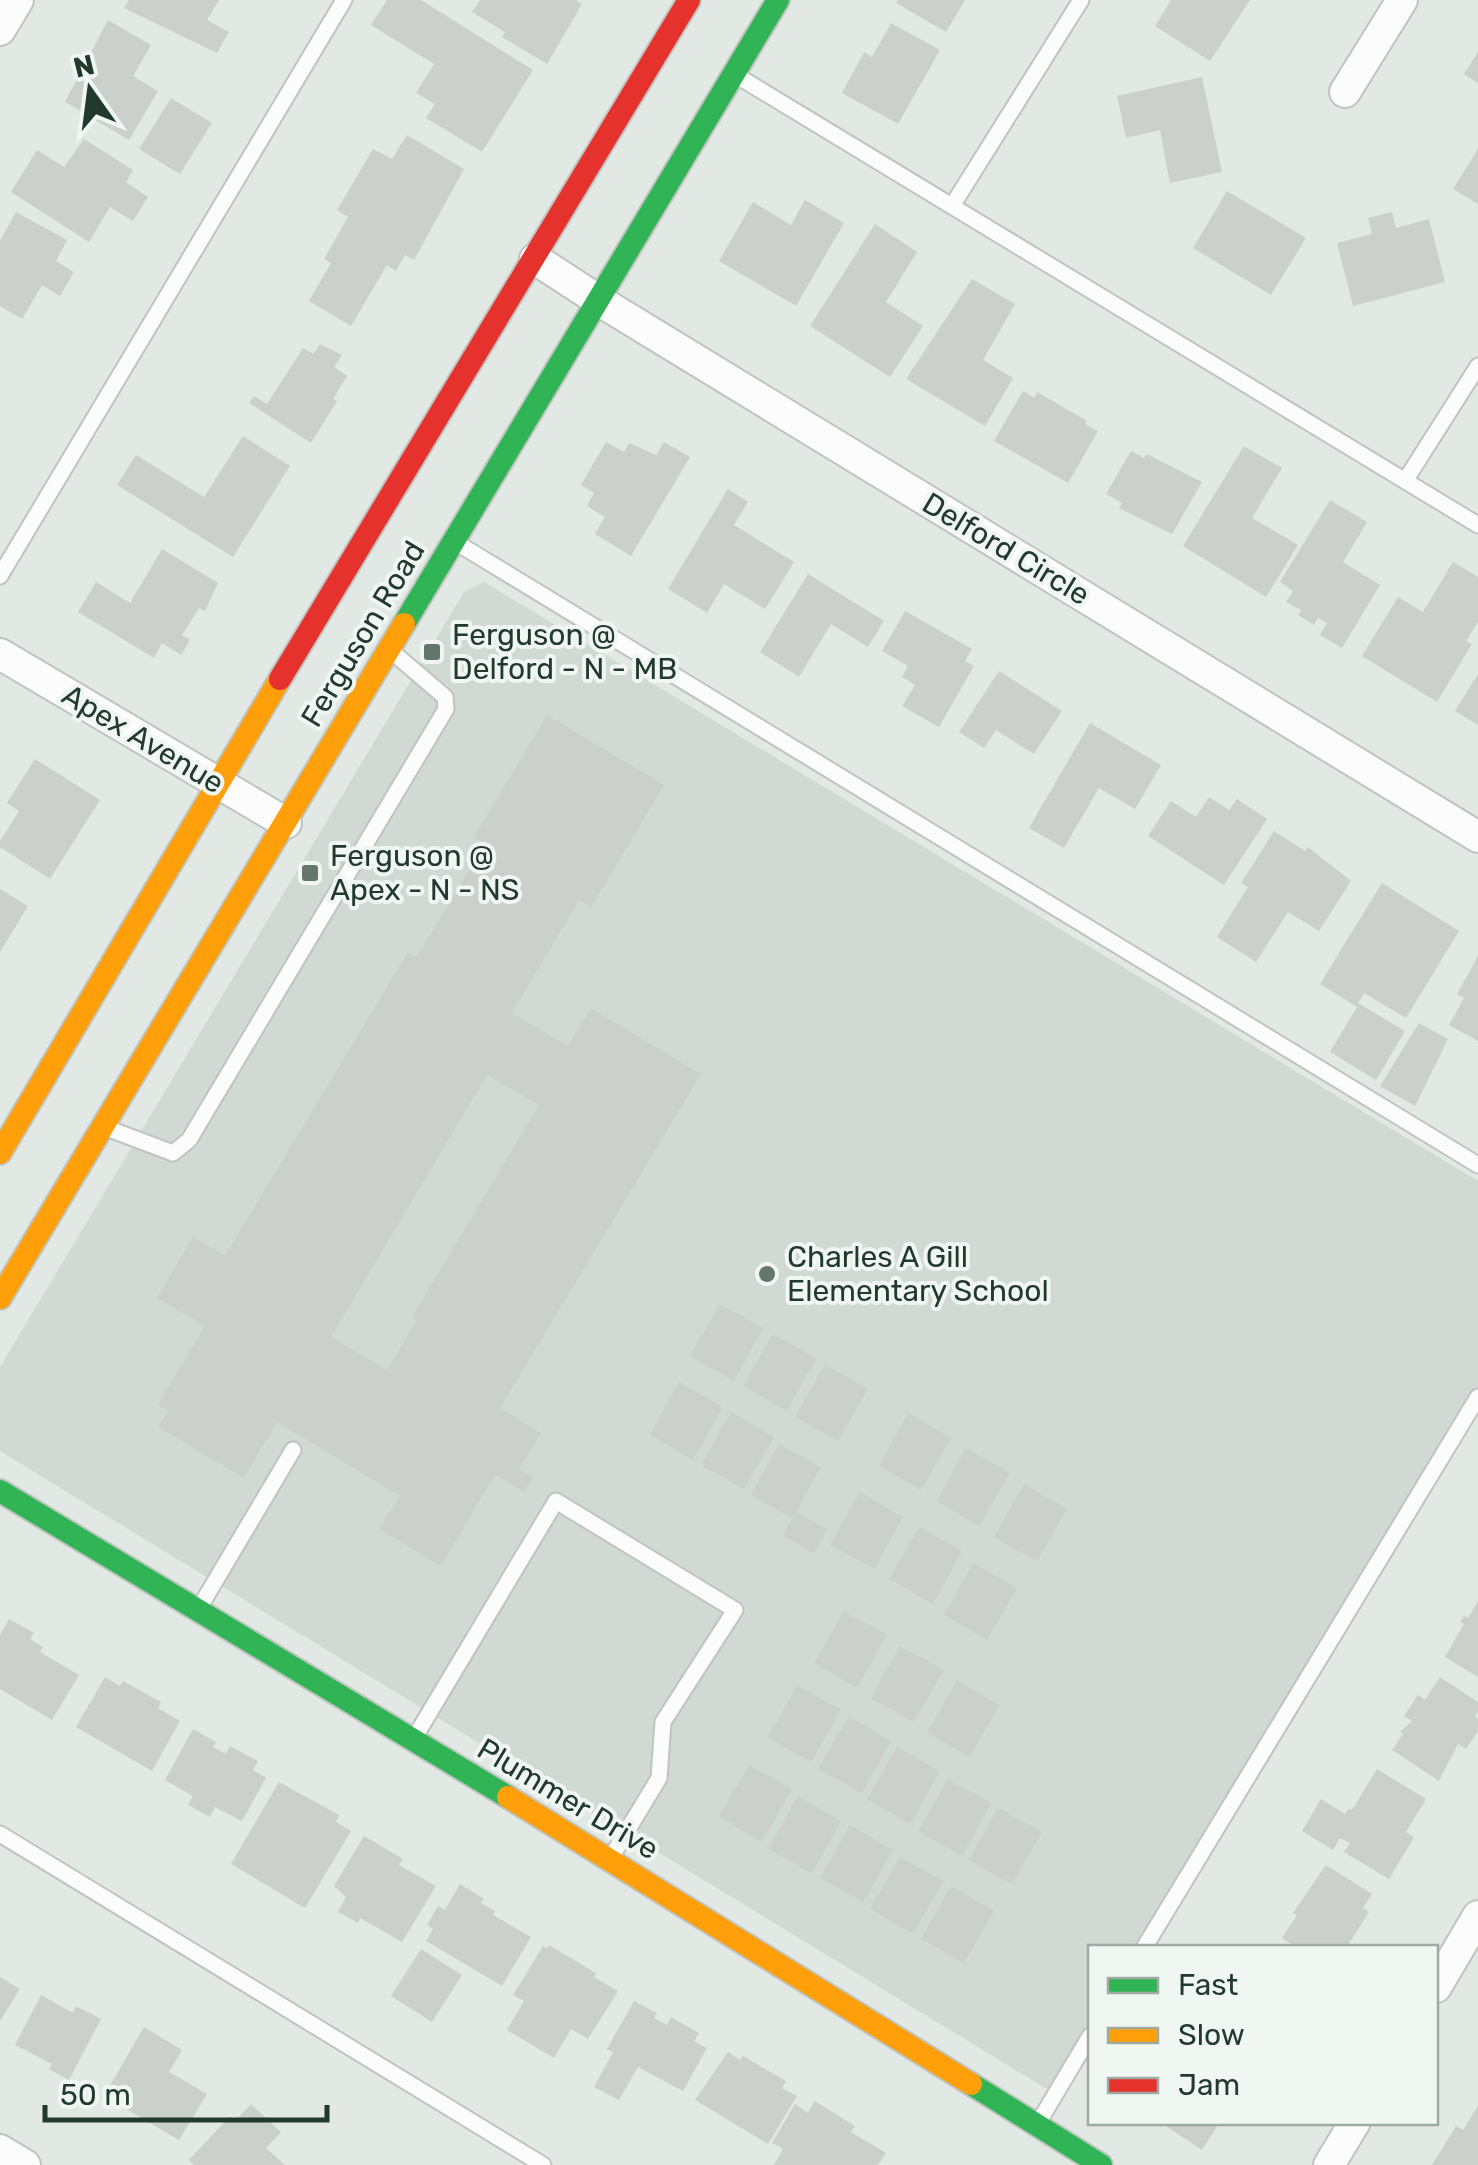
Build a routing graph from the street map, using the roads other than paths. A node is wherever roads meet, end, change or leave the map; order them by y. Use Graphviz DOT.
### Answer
graph roads {
  1 [pos="18,0"];
  2 [pos="344,0"];
  3 [pos="689,0"];
  4 [pos="778,0"];
  5 [pos="1080,0"];
  6 [pos="1402,0"];
  7 [pos="0,30"];
  8 [pos="734,74"];
  9 [pos="1345,92"];
  10 [pos="952,206"];
  11 [pos="535,259"];
  12 [pos="598,300"];
  13 [pos="1478,366"];
  14 [pos="1405,481"];
  15 [pos="1478,526"];
  16 [pos="454,541"];
  17 [pos="0,576"];
  18 [pos="389,649"];
  19 [pos="0,654"];
  20 [pos="219,785"];
  21 [pos="286,822"];
  22 [pos="1478,837"];
  23 [pos="104,1126"];
  24 [pos="0,1153"];
  25 [pos="1478,1165"];
  26 [pos="0,1298"];
  27 [pos="1478,1398"];
  28 [pos="293,1450"];
  29 [pos="0,1491"];
  30 [pos="198,1610"];
  31 [pos="413,1740"];
  32 [pos="0,1834"];
  33 [pos="610,1860"];
  34 [pos="1478,1916"];
  35 [pos="1146,1945"];
  36 [pos="1438,1984"];
  37 [pos="1088,2039"];
  38 [pos="1037,2124"];
  39 [pos="1353,2125"];
  40 [pos="0,2150"];
  41 [pos="24,2165"];
  42 [pos="543,2165"];
  43 [pos="1102,2165"];
  44 [pos="1329,2165"];
  1 -- 7 [label="street"];
  2 -- 17 [label="lane"];
  3 -- 11 [label="main road, Ferguson Road"];
  4 -- 8 [label="main road, Ferguson Road"];
  5 -- 10 [label="lane"];
  6 -- 9 [label="street"];
  8 -- 10 [label="lane"];
  8 -- 12 [label="main road, Ferguson Road"];
  10 -- 14 [label="lane"];
  11 -- 12 [label="street, Delford Circle"];
  11 -- 20 [label="main road, Ferguson Road"];
  12 -- 16 [label="main road, Ferguson Road"];
  12 -- 22 [label="street, Delford Circle"];
  13 -- 14 [label="lane"];
  14 -- 15 [label="lane"];
  16 -- 18 [label="main road, Ferguson Road"];
  16 -- 25 [label="lane"];
  18 -- 21 [label="main road, Ferguson Road"];
  18 -- 23 [label="lane"];
  19 -- 20 [label="street, Apex Avenue"];
  20 -- 21 [label="street, Apex Avenue"];
  20 -- 24 [label="main road, Ferguson Road"];
  21 -- 23 [label="main road, Ferguson Road"];
  23 -- 26 [label="main road, Ferguson Road"];
  27 -- 35 [label="lane"];
  28 -- 30 [label="lane"];
  29 -- 30 [label="main road, Plummer Drive"];
  30 -- 31 [label="main road, Plummer Drive"];
  31 -- 33 [label="main road, Plummer Drive"];
  31 -- 33 [label="lane"];
  32 -- 42 [label="lane"];
  33 -- 38 [label="main road, Plummer Drive"];
  34 -- 36 [label="street"];
  37 -- 38 [label="lane"];
  38 -- 43 [label="main road, Plummer Drive"];
  39 -- 44 [label="street"];
  40 -- 41 [label="street"];
}
